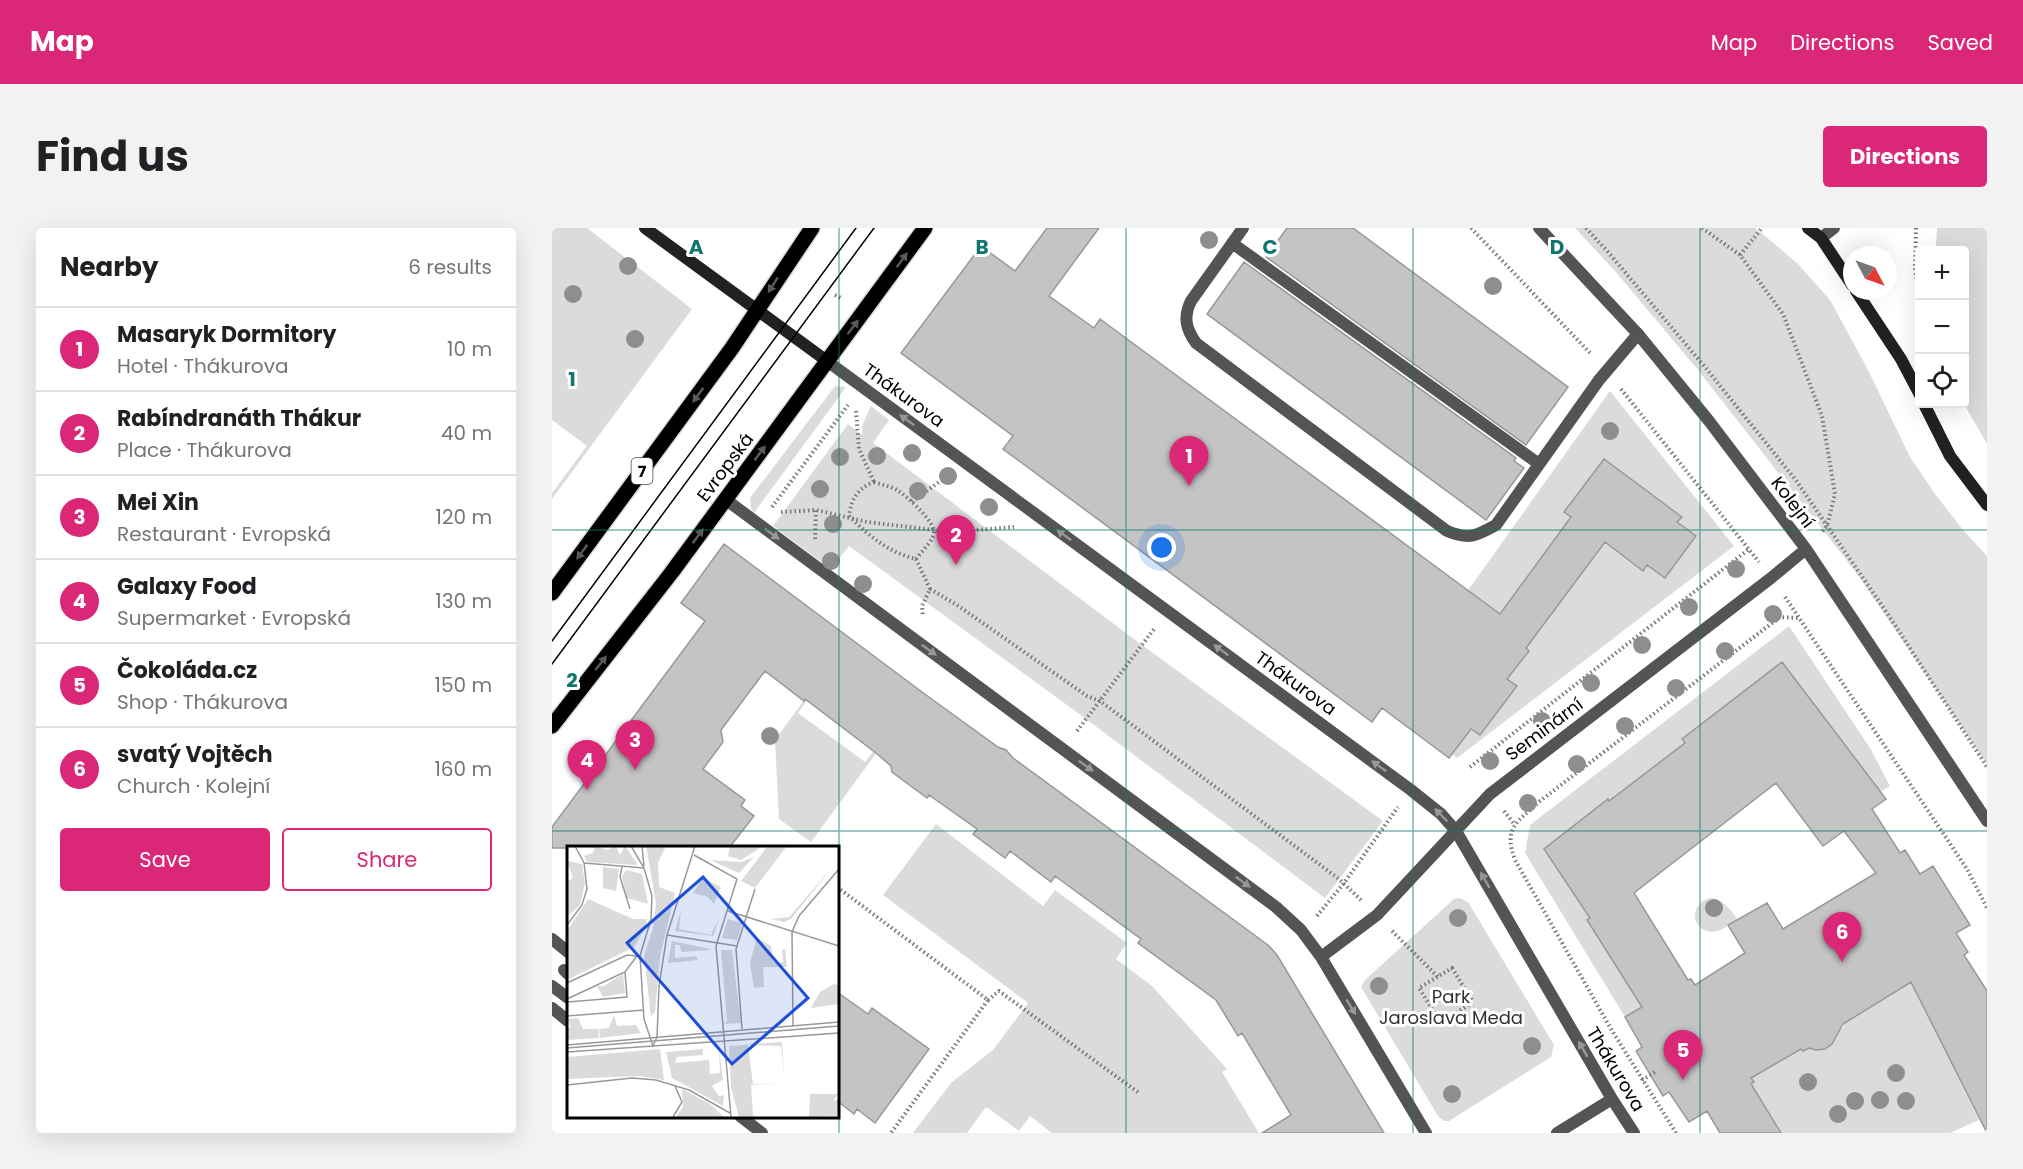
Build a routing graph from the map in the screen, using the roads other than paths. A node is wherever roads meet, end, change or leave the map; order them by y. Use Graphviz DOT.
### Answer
graph roads {
  1 [pos="645,228"];
  2 [pos="812,228"];
  3 [pos="925,228"];
  4 [pos="1243,228"];
  5 [pos="1539,228"];
  6 [pos="1808,228"];
  7 [pos="1834,228"];
  8 [pos="1821,238"];
  9 [pos="1232,243"];
  10 [pos="1843,271"];
  11 [pos="1862,300"];
  12 [pos="757,310"];
  13 [pos="1638,334"];
  14 [pos="827,361"];
  15 [pos="1915,386"];
  16 [pos="1926,408"];
  17 [pos="1539,464"];
  18 [pos="725,499"];
  19 [pos="1987,505"];
  20 [pos="1806,549"];
  21 [pos="552,593"];
  22 [pos="552,726"];
  23 [pos="1987,820"];
  24 [pos="1456,831"];
  25 [pos="552,939"];
  26 [pos="567,951"];
  27 [pos="1321,957"];
  28 [pos="552,986"];
  29 [pos="567,997"];
  30 [pos="552,1008"];
  31 [pos="567,1020"];
  32 [pos="1612,1099"];
  33 [pos="743,1118"];
  34 [pos="762,1133"];
  35 [pos="1426,1133"];
  36 [pos="1557,1133"];
  37 [pos="1634,1133"];
  1 -- 12 [label="street"];
  2 -- 12 [label="main road, 7, one-way"];
  14 -- 3 [label="main road, Evropská, one-way"];
  4 -- 9 [label="street"];
  5 -- 13 [label="street, Kolejní"];
  6 -- 8 [label="street"];
  7 -- 8 [label="street"];
  8 -- 10 [label="street"];
  9 -- 17 [label="street"];
  9 -- 17 [label="street"];
  11 -- 15 [label="street"];
  12 -- 14 [label="street"];
  12 -- 21 [label="main road, 7, one-way"];
  13 -- 17 [label="street"];
  13 -- 20 [label="street, Kolejní"];
  18 -- 14 [label="main road, Evropská, one-way"];
  24 -- 14 [label="street, Thákurova, one-way"];
  16 -- 19 [label="street"];
  22 -- 18 [label="main road, Evropská, one-way"];
  18 -- 27 [label="street, one-way"];
  20 -- 23 [label="street, Kolejní"];
  20 -- 24 [label="street, Seminární"];
  24 -- 27 [label="street, Seminární"];
  32 -- 24 [label="street, Thákurova, one-way"];
  25 -- 26 [label="street"];
  27 -- 35 [label="street, one-way"];
  28 -- 29 [label="street"];
  30 -- 31 [label="street"];
  32 -- 36 [label="street"];
  32 -- 37 [label="street, Thákurova"];
  33 -- 34 [label="street"];
}
